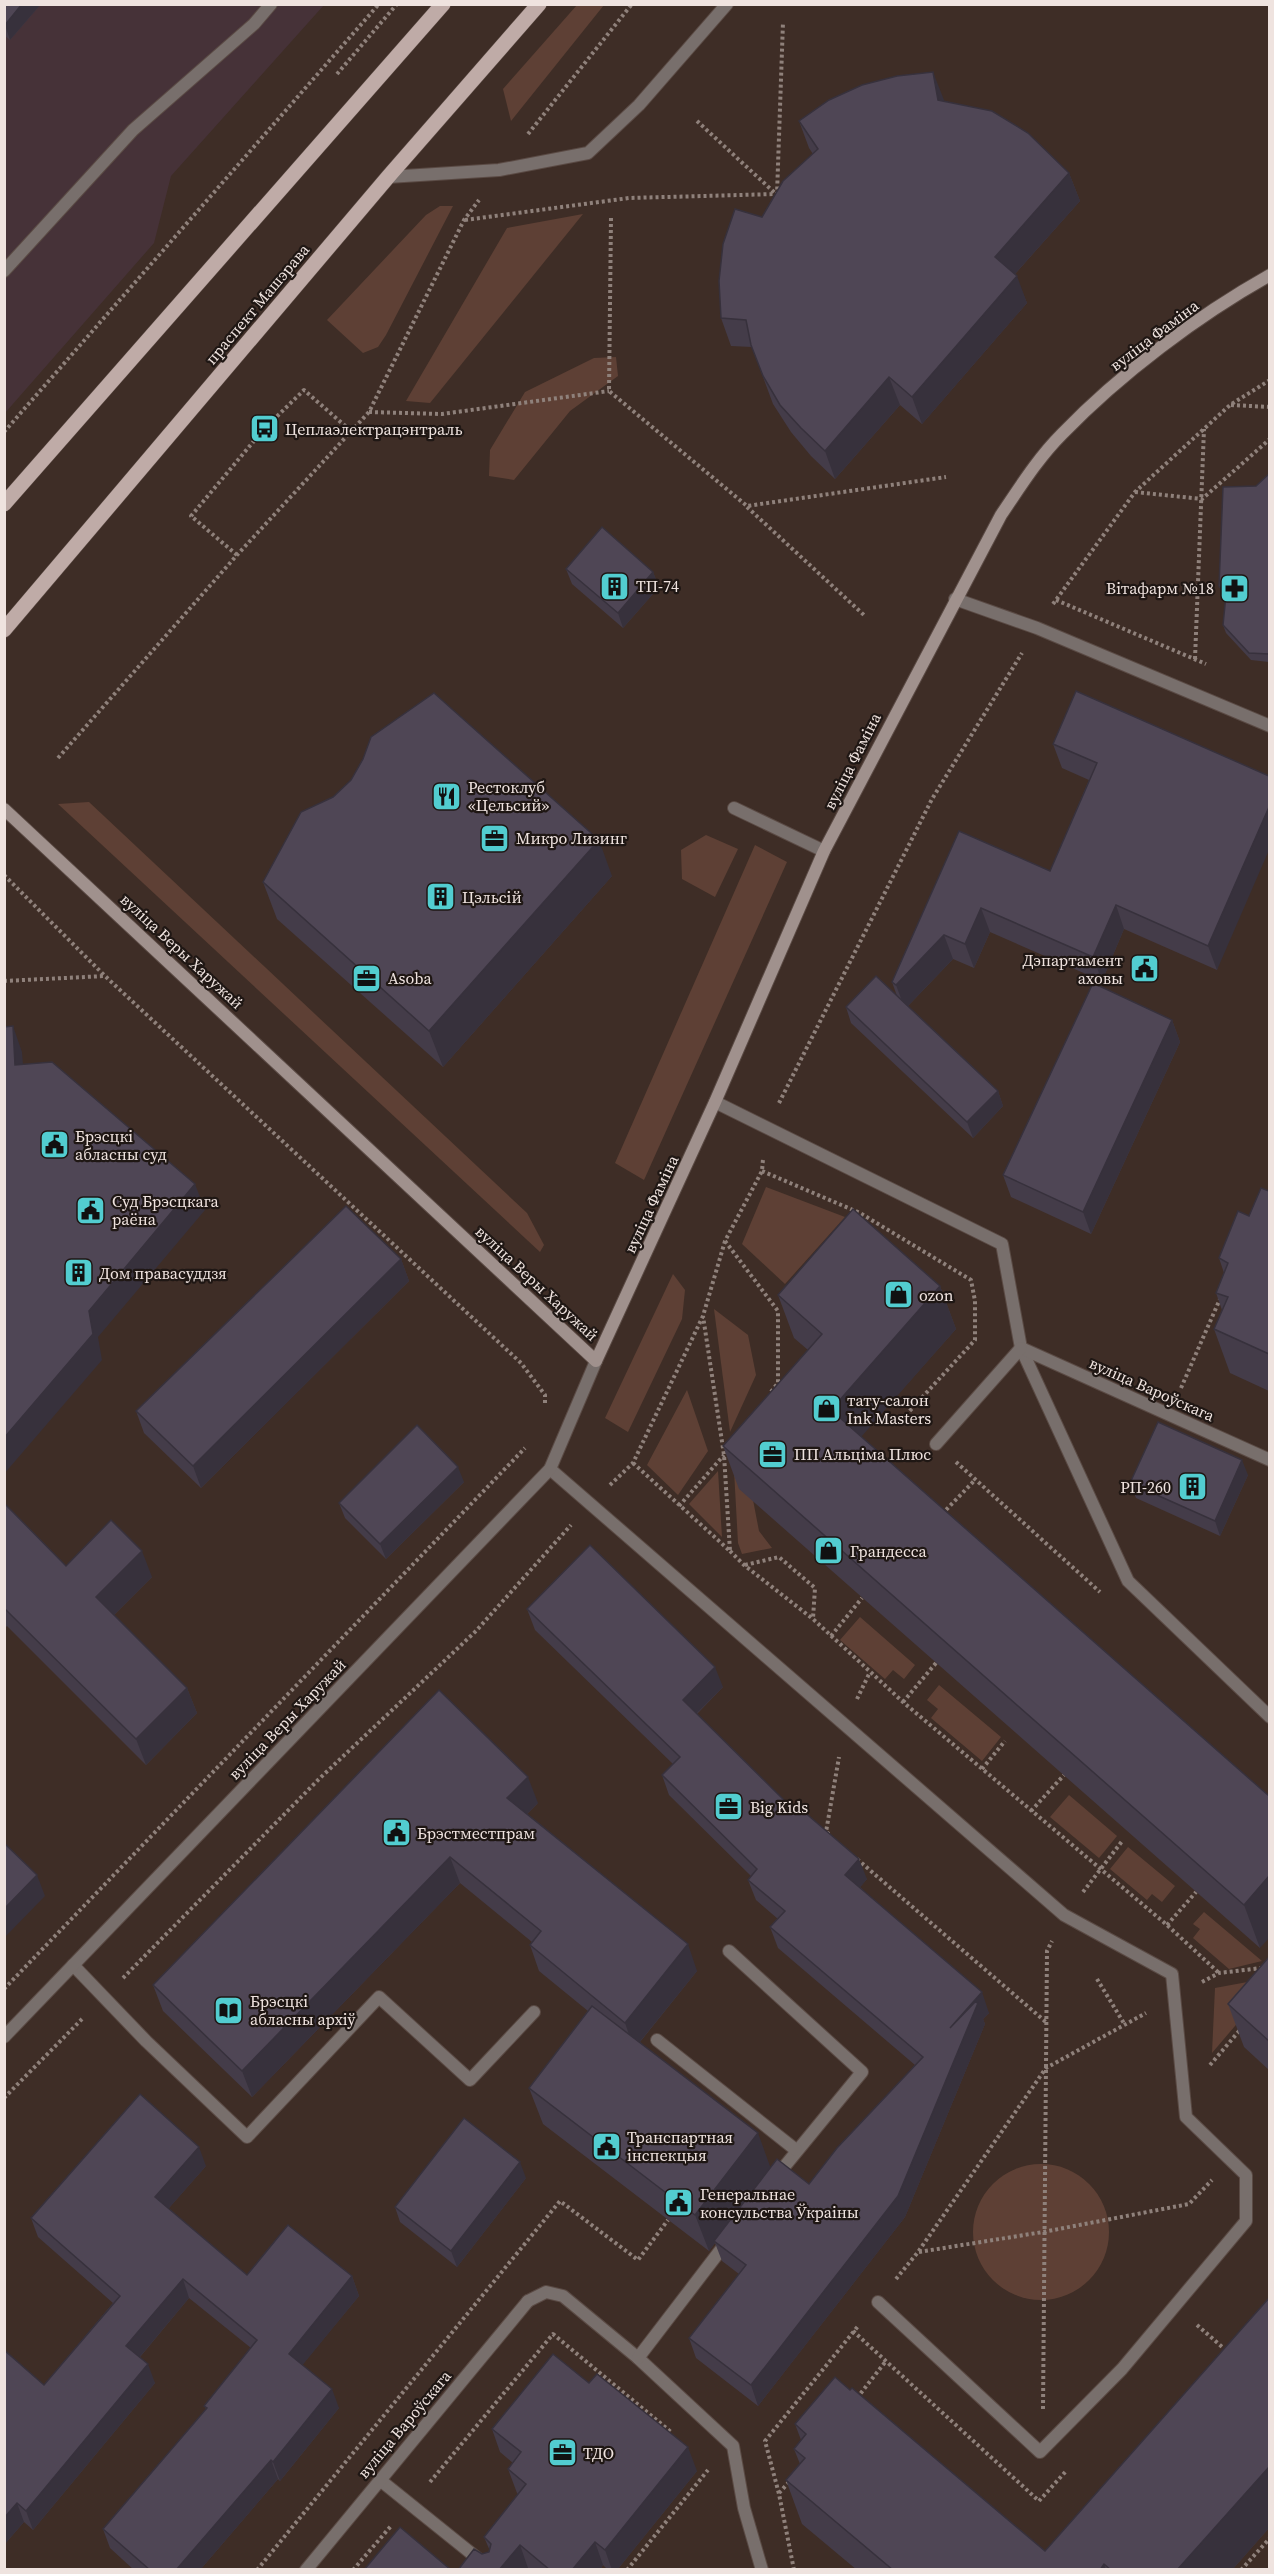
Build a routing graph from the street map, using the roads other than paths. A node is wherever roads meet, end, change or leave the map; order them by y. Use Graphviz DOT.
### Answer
graph roads {
  1 [pos="272,4"];
  2 [pos="443,4"];
  3 [pos="539,4"];
  4 [pos="727,4"];
  5 [pos="388,177"];
  6 [pos="4,272"];
  7 [pos="1269,274"];
  8 [pos="4,504"];
  9 [pos="955,599"];
  10 [pos="4,630"];
  11 [pos="1269,726"];
  12 [pos="734,808"];
  13 [pos="4,809"];
  14 [pos="824,851"];
  15 [pos="715,1102"];
  16 [pos="1021,1348"];
  17 [pos="596,1361"];
  18 [pos="936,1444"];
  19 [pos="1269,1460"];
  20 [pos="550,1469"];
  21 [pos="1269,1717"];
  22 [pos="729,1951"];
  23 [pos="73,1965"];
  24 [pos="534,2012"];
  25 [pos="4,2037"];
  26 [pos="657,2040"];
  27 [pos="796,2150"];
  28 [pos="768,2188"];
  29 [pos="739,2225"];
  30 [pos="878,2302"];
  31 [pos="638,2358"];
  32 [pos="380,2480"];
  33 [pos="306,2570"];
  34 [pos="492,2570"];
  35 [pos="762,2570"];
  1 -- 6 [label="street"];
  2 -- 8 [label="main road"];
  3 -- 5 [label="main road, праспект Машэрава"];
  4 -- 5 [label="street"];
  5 -- 10 [label="main road, праспект Машэрава"];
  7 -- 9 [label="street, вуліца Фаміна"];
  9 -- 11 [label="street"];
  9 -- 14 [label="street, вуліца Фаміна"];
  12 -- 14 [label="street"];
  13 -- 17 [label="street, вуліца Веры Харужай"];
  14 -- 15 [label="street, вуліца Фаміна"];
  15 -- 16 [label="street"];
  15 -- 17 [label="street, вуліца Фаміна"];
  16 -- 18 [label="street"];
  16 -- 19 [label="street, вуліца Вароўскага"];
  16 -- 21 [label="street"];
  17 -- 20 [label="street, вуліца Веры Харужай"];
  20 -- 23 [label="street, вуліца Веры Харужай"];
  20 -- 30 [label="street"];
  22 -- 27 [label="street"];
  23 -- 24 [label="street"];
  23 -- 25 [label="street, вуліца Веры Харужай"];
  26 -- 27 [label="street"];
  27 -- 28 [label="street"];
  29 -- 31 [label="street"];
  31 -- 32 [label="street, вуліца Вароўскага"];
  31 -- 35 [label="street"];
  32 -- 33 [label="street, вуліца Вароўскага"];
  32 -- 34 [label="street"];
}
